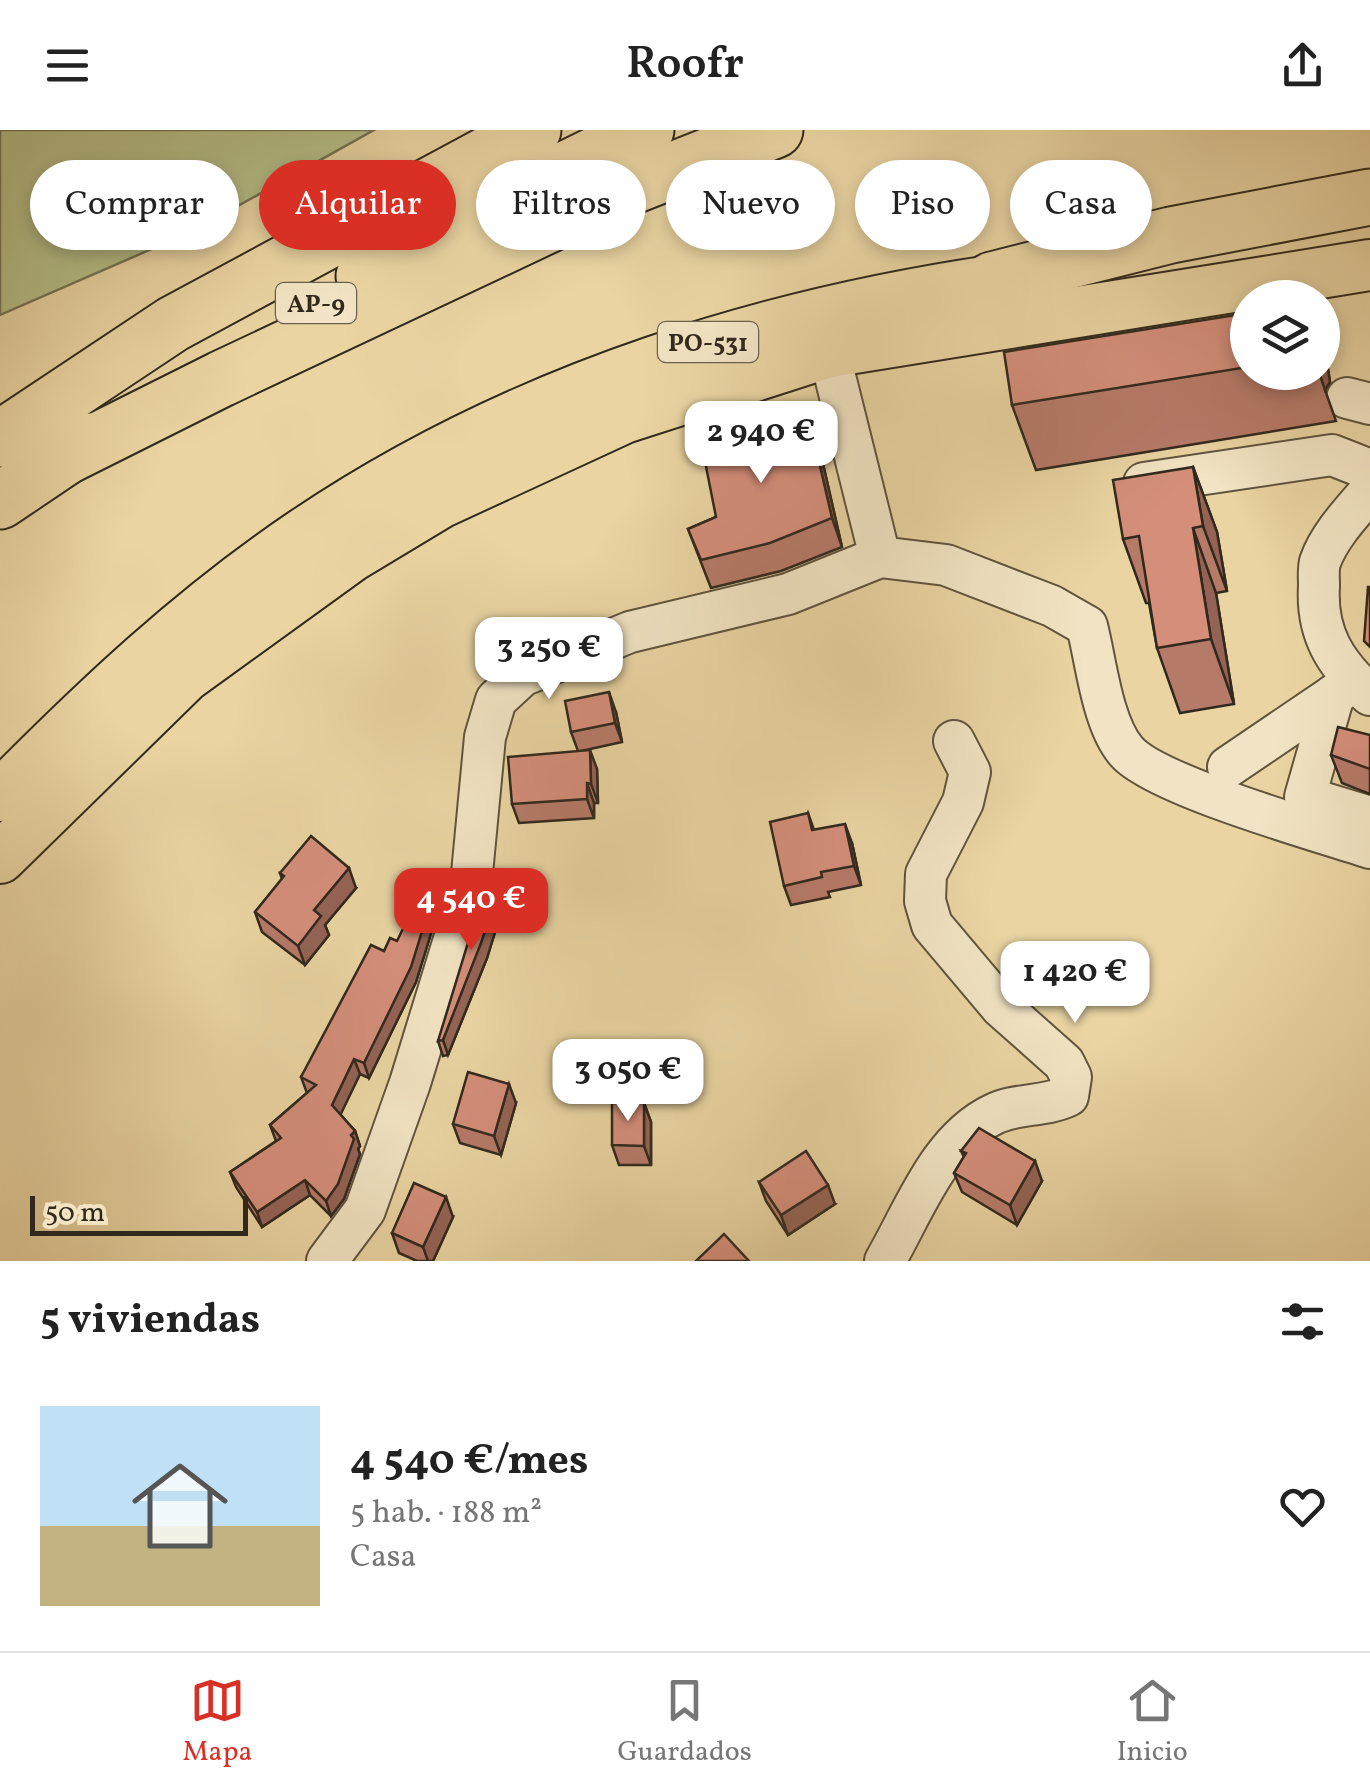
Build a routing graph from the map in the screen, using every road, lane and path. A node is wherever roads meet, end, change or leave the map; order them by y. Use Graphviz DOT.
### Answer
graph roads {
  1 [pos="483,130"];
  2 [pos="533,130"];
  3 [pos="646,130"];
  4 [pos="776,130"];
  5 [pos="1370,197"];
  6 [pos="1370,225"];
  7 [pos="1370,265"];
  8 [pos="992,280"];
  9 [pos="173,324"];
  10 [pos="829,352"];
  11 [pos="0,439"];
  12 [pos="60,460"];
  13 [pos="1370,470"];
  14 [pos="1126,486"];
  15 [pos="1370,491"];
  16 [pos="0,500"];
  17 [pos="880,557"];
  18 [pos="1353,690"];
  19 [pos="954,741"];
  20 [pos="1228,767"];
  21 [pos="0,796"];
  22 [pos="1370,817"];
  23 [pos="1370,848"];
  24 [pos="0,858"];
  25 [pos="326,1261"];
  26 [pos="885,1261"];
  1 -- 9 [label="highway"];
  2 -- 9 [label="highway, AP-9"];
  3 -- 12 [label="highway, AP-9"];
  4 -- 12 [label="highway"];
  5 -- 8 [label="highway"];
  6 -- 8 [label="main road, PO-531"];
  7 -- 10 [label="main road, PO-531"];
  8 -- 21 [label="main road, PO-531"];
  9 -- 11 [label="highway, AP-9"];
  10 -- 17 [label="street"];
  10 -- 24 [label="main road, PO-531"];
  12 -- 16 [label="highway, AP-9"];
  13 -- 14 [label="street"];
  15 -- 18 [label="street"];
  17 -- 23 [label="street"];
  17 -- 25 [label="street"];
  18 -- 20 [label="street"];
  18 -- 22 [label="street"];
  19 -- 26 [label="street"];
}
